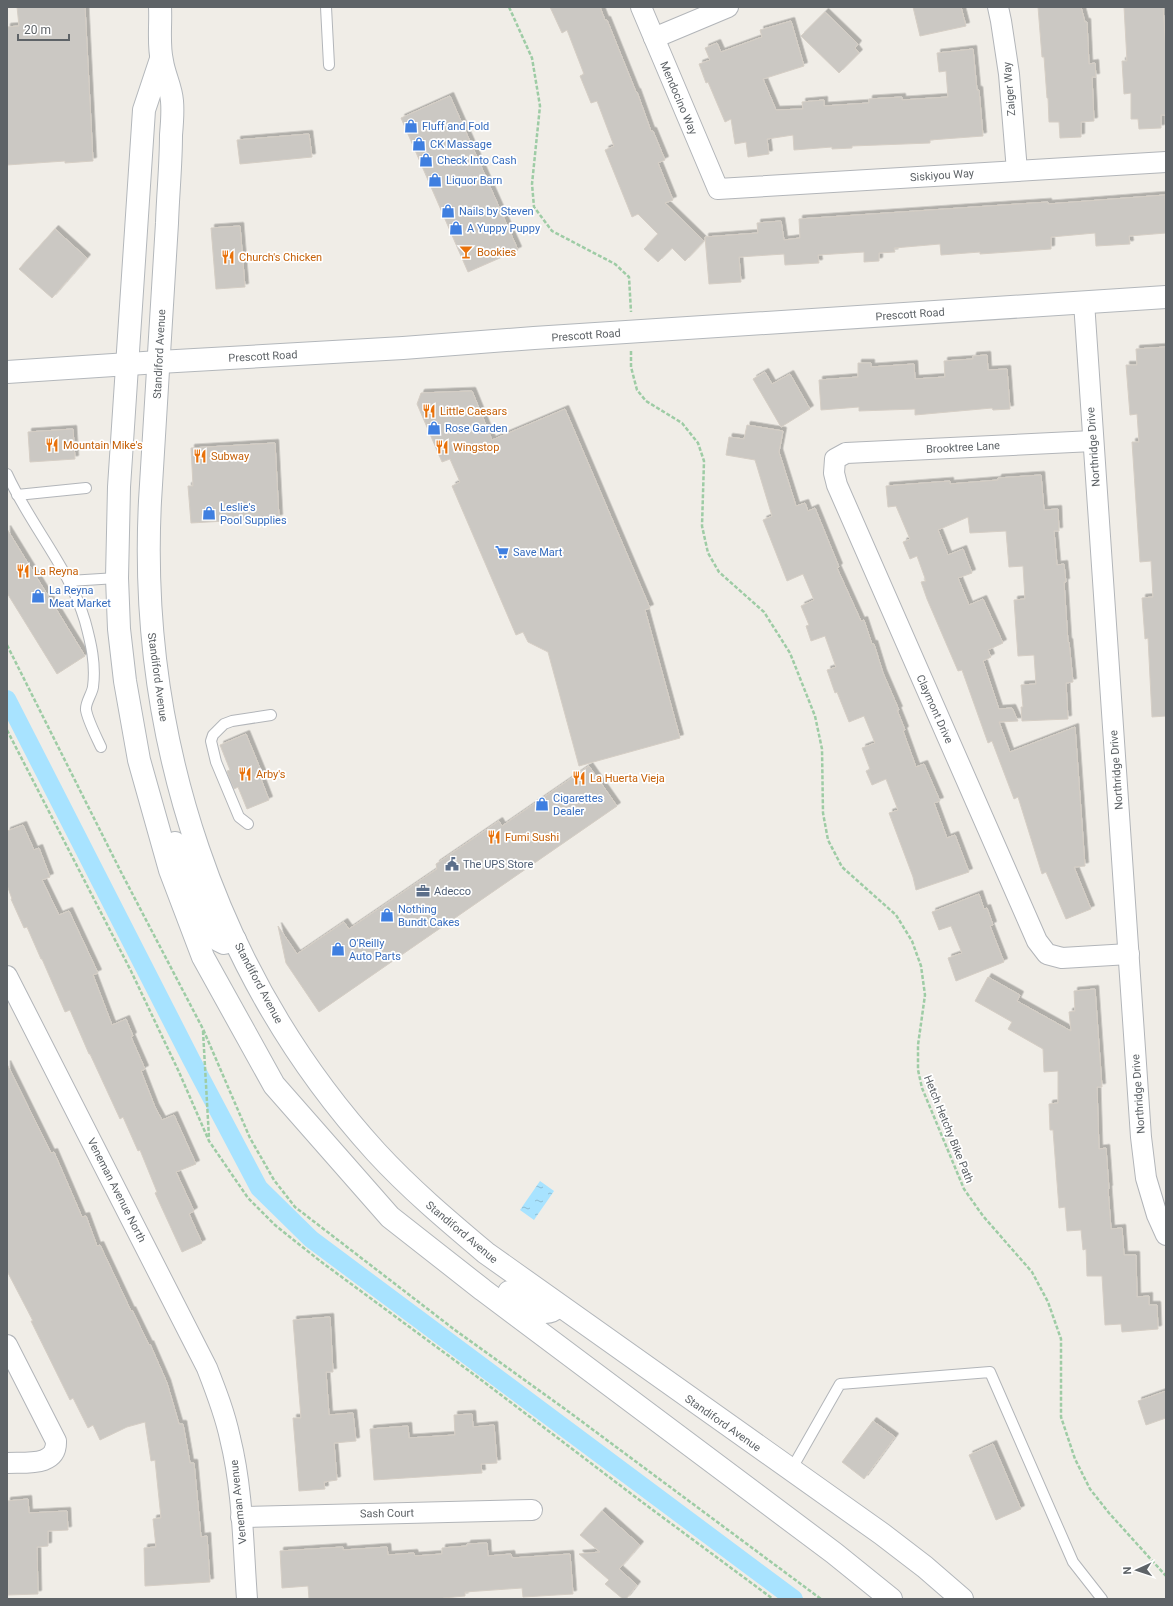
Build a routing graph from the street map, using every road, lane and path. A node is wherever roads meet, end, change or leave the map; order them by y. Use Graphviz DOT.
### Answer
graph roads {
  1 [pos="160,7"];
  2 [pos="326,7"];
  3 [pos="510,7"];
  4 [pos="640,7"];
  5 [pos="728,7"];
  6 [pos="998,7"];
  7 [pos="654,38"];
  8 [pos="161,59"];
  9 [pos="329,65"];
  10 [pos="1166,162"];
  11 [pos="1017,171"];
  12 [pos="718,190"];
  13 [pos="1166,297"];
  14 [pos="631,300"];
  15 [pos="1084,302"];
  16 [pos="159,362"];
  17 [pos="126,364"];
  18 [pos="631,367"];
  19 [pos="7,372"];
  20 [pos="1093,441"];
  21 [pos="835,459"];
  22 [pos="7,474"];
  23 [pos="86,488"];
  24 [pos="17,495"];
  25 [pos="117,578"];
  26 [pos="69,580"];
  27 [pos="7,645"];
  28 [pos="271,715"];
  29 [pos="7,730"];
  30 [pos="101,747"];
  31 [pos="150,801"];
  32 [pos="248,824"];
  33 [pos="235,940"];
  34 [pos="1129,954"];
  35 [pos="7,976"];
  36 [pos="203,1028"];
  37 [pos="209,1141"];
  38 [pos="1166,1235"];
  39 [pos="424,1242"];
  40 [pos="558,1306"];
  41 [pos="7,1345"];
  42 [pos="221,1406"];
  43 [pos="7,1463"];
  44 [pos="790,1470"];
  45 [pos="532,1510"];
  46 [pos="241,1516"];
  47 [pos="1166,1576"];
  48 [pos="246,1599"];
  49 [pos="773,1599"];
  50 [pos="821,1599"];
  51 [pos="891,1599"];
  52 [pos="962,1599"];
  53 [pos="1102,1599"];
  1 -- 8 [label="main road, Standiford Avenue"];
  2 -- 9 [label="lane"];
  3 -- 14 [label="path"];
  4 -- 7 [label="street, Mendocino Way"];
  5 -- 7 [label="street"];
  6 -- 11 [label="street, Zaiger Way"];
  7 -- 12 [label="street, Mendocino Way"];
  8 -- 16 [label="main road, Standiford Avenue"];
  8 -- 17 [label="main road, Standiford Avenue"];
  10 -- 11 [label="street, Siskiyou Way"];
  11 -- 12 [label="street, Siskiyou Way"];
  13 -- 15 [label="main road, Prescott Road"];
  15 -- 16 [label="main road, Prescott Road"];
  15 -- 20 [label="street, Northridge Drive"];
  16 -- 17 [label="main road, Prescott Road"];
  16 -- 33 [label="main road, Standiford Avenue"];
  17 -- 19 [label="main road, Prescott Road"];
  17 -- 25 [label="main road, Standiford Avenue"];
  18 -- 47 [label="path, Hetch Hetchy Bike Path"];
  20 -- 21 [label="street, Brooktree Lane"];
  20 -- 34 [label="street, Northridge Drive"];
  21 -- 34 [label="street, Claymont Drive"];
  22 -- 24 [label="lane"];
  23 -- 24 [label="lane"];
  24 -- 26 [label="lane"];
  25 -- 26 [label="lane"];
  25 -- 31 [label="main road, Standiford Avenue"];
  26 -- 30 [label="lane"];
  27 -- 36 [label="path"];
  28 -- 32 [label="lane"];
  29 -- 37 [label="path"];
  31 -- 33 [label="main road"];
  31 -- 39 [label="main road, Standiford Avenue"];
  33 -- 40 [label="main road, Standiford Avenue"];
  34 -- 38 [label="street, Northridge Drive"];
  35 -- 42 [label="street, Veneman Avenue North"];
  36 -- 37 [label="path"];
  36 -- 50 [label="path"];
  37 -- 49 [label="path"];
  39 -- 40 [label="main road"];
  39 -- 51 [label="main road, Standiford Avenue"];
  40 -- 44 [label="main road, Standiford Avenue"];
  41 -- 43 [label="street"];
  42 -- 46 [label="street, Veneman Avenue"];
  44 -- 52 [label="main road, Standiford Avenue"];
  44 -- 53 [label="lane"];
  45 -- 46 [label="street, Sash Court"];
  46 -- 48 [label="street, Veneman Avenue"];
}
